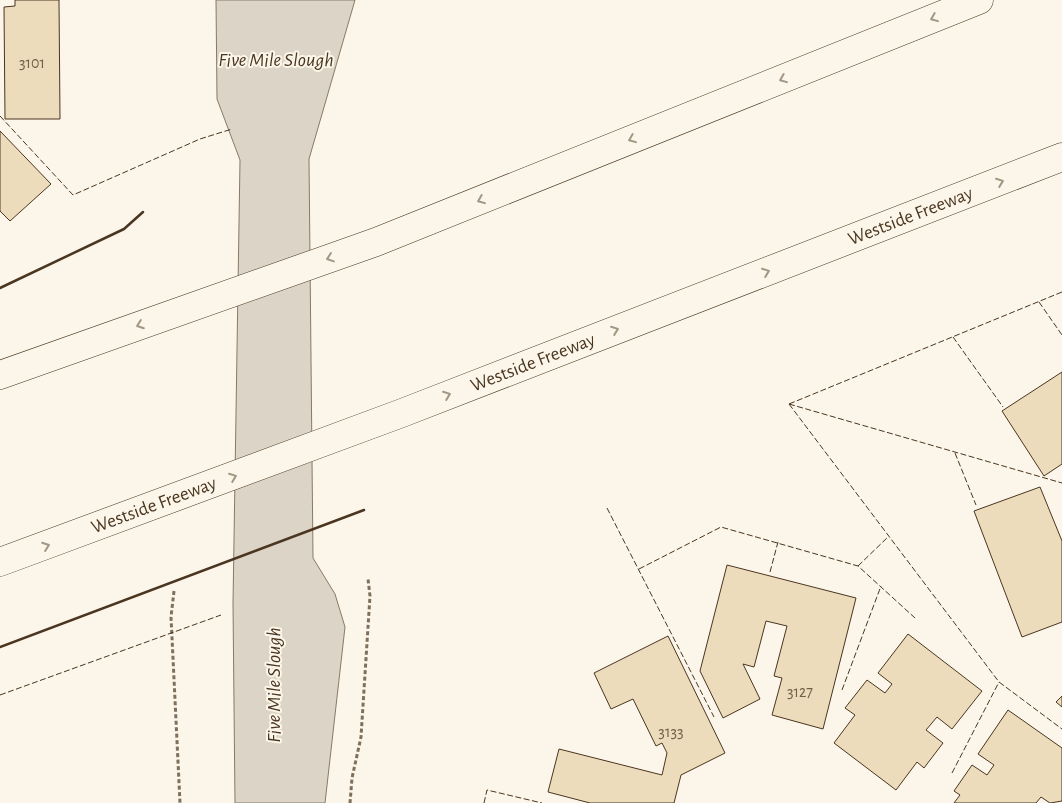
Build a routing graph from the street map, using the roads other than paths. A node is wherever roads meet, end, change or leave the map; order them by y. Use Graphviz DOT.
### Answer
graph roads {
  1 [pos="979,0"];
  2 [pos="1062,158"];
  3 [pos="0,375"];
  4 [pos="0,562"];
  1 -- 3 [label="highway, one-way"];
  4 -- 2 [label="highway, Westside Freeway, one-way"];
}
